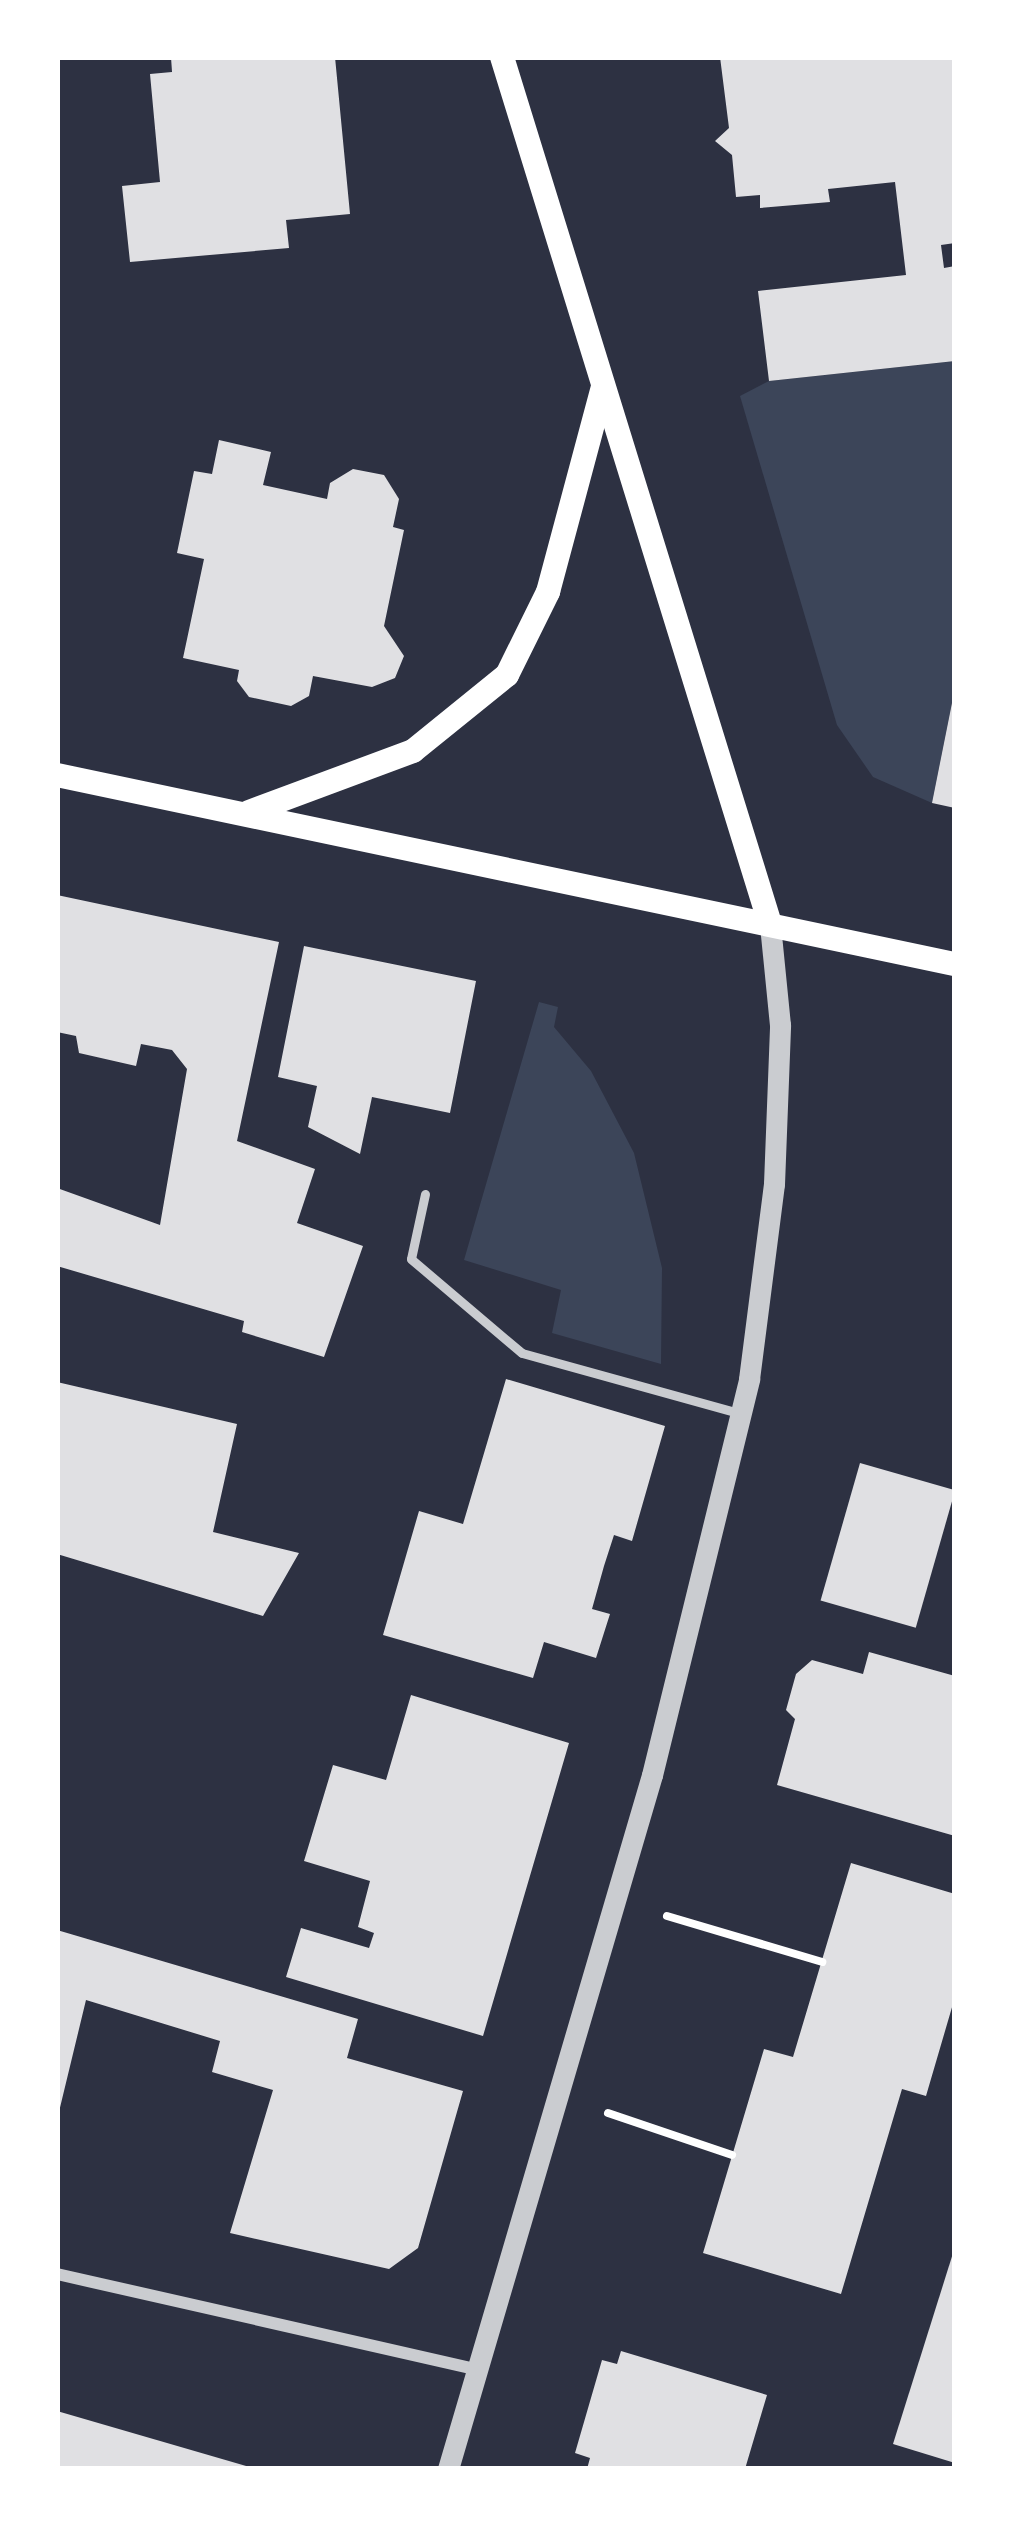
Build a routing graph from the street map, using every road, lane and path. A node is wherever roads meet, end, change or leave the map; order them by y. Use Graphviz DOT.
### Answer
graph roads {
  1 [pos="502,57"];
  2 [pos="603,386"];
  3 [pos="57,776"];
  4 [pos="247,813"];
  5 [pos="770,924"];
  6 [pos="955,964"];
  7 [pos="425,1194"];
  8 [pos="742,1414"];
  9 [pos="614,1900"];
  10 [pos="822,1962"];
  11 [pos="556,2095"];
  12 [pos="733,2155"];
  13 [pos="57,2274"];
  14 [pos="475,2369"];
  15 [pos="448,2469"];
  1 -- 2 [label="main road"];
  2 -- 4 [label="main road"];
  2 -- 5 [label="main road"];
  3 -- 4 [label="main road"];
  4 -- 5 [label="main road"];
  5 -- 6 [label="main road"];
  5 -- 8 [label="street"];
  7 -- 8 [label="lane"];
  8 -- 9 [label="street"];
  9 -- 10 [label="path"];
  9 -- 11 [label="street"];
  11 -- 12 [label="path"];
  11 -- 14 [label="street"];
  13 -- 14 [label="street"];
  14 -- 15 [label="street"];
}
